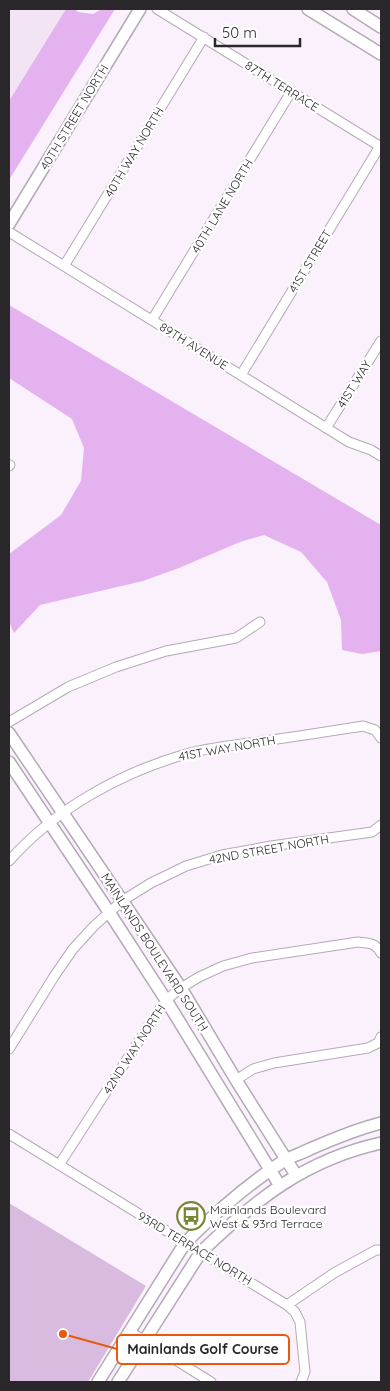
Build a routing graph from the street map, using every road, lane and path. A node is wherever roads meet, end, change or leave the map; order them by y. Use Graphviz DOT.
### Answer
graph roads {
  1 [pos="140,9"];
  2 [pos="158,9"];
  3 [pos="308,9"];
  4 [pos="353,9"];
  5 [pos="381,27"];
  6 [pos="204,37"];
  7 [pos="381,54"];
  8 [pos="291,92"];
  9 [pos="381,147"];
  10 [pos="9,224"];
  11 [pos="9,232"];
  12 [pos="64,266"];
  13 [pos="152,320"];
  14 [pos="381,341"];
  15 [pos="241,375"];
  16 [pos="326,428"];
  17 [pos="381,456"];
  18 [pos="260,622"];
  19 [pos="9,722"];
  20 [pos="9,732"];
  21 [pos="381,738"];
  22 [pos="9,762"];
  23 [pos="64,812"];
  24 [pos="50,823"];
  25 [pos="381,825"];
  26 [pos="9,861"];
  27 [pos="122,901"];
  28 [pos="109,912"];
  29 [pos="381,952"];
  30 [pos="181,988"];
  31 [pos="166,1000"];
  32 [pos="381,1037"];
  33 [pos="9,1049"];
  34 [pos="236,1080"];
  35 [pos="381,1123"];
  36 [pos="9,1134"];
  37 [pos="381,1143"];
  38 [pos="286,1160"];
  39 [pos="59,1165"];
  40 [pos="271,1170"];
  41 [pos="296,1175"];
  42 [pos="280,1186"];
  43 [pos="185,1243"];
  44 [pos="381,1250"];
  45 [pos="201,1252"];
  46 [pos="288,1305"];
  47 [pos="129,1331"];
  48 [pos="144,1340"];
  49 [pos="98,1382"];
  50 [pos="118,1382"];
  51 [pos="211,1382"];
  52 [pos="301,1382"];
  1 -- 10 [label="street, 40TH STREET NORTH"];
  2 -- 6 [label="street, 87TH TERRACE"];
  3 -- 7 [label="street"];
  4 -- 5 [label="street"];
  6 -- 8 [label="street, 87TH TERRACE"];
  6 -- 12 [label="street, 40TH WAY NORTH"];
  8 -- 9 [label="street, 87TH TERRACE"];
  8 -- 13 [label="street, 40TH LANE NORTH"];
  9 -- 15 [label="street, 41ST STREET"];
  11 -- 12 [label="street, 89TH AVENUE"];
  12 -- 13 [label="street, 89TH AVENUE"];
  13 -- 15 [label="street, 89TH AVENUE"];
  14 -- 16 [label="street, 41ST WAY"];
  15 -- 16 [label="street, 89TH AVENUE"];
  16 -- 17 [label="street, 89TH AVENUE"];
  18 -- 19 [label="street"];
  20 -- 23 [label="street, MAINLANDS BOULEVARD SOUTH"];
  21 -- 23 [label="street, 41ST WAY NORTH"];
  22 -- 24 [label="street, MAINLANDS BOULEVARD SOUTH"];
  23 -- 24 [label="street, 41ST WAY NORTH"];
  23 -- 27 [label="street, MAINLANDS BOULEVARD SOUTH"];
  24 -- 26 [label="street, 41ST WAY NORTH"];
  24 -- 28 [label="street, MAINLANDS BOULEVARD SOUTH"];
  25 -- 27 [label="street, 42ND STREET NORTH"];
  27 -- 28 [label="street, 42ND STREET NORTH"];
  27 -- 30 [label="street, MAINLANDS BOULEVARD SOUTH"];
  28 -- 31 [label="street, MAINLANDS BOULEVARD SOUTH"];
  28 -- 33 [label="street, 42ND STREET NORTH"];
  29 -- 30 [label="street, 42ND WAY NORTH"];
  30 -- 31 [label="street, 42ND WAY NORTH"];
  30 -- 34 [label="street, MAINLANDS BOULEVARD SOUTH"];
  31 -- 39 [label="street, 42ND WAY NORTH"];
  31 -- 40 [label="street, MAINLANDS BOULEVARD SOUTH"];
  32 -- 34 [label="street"];
  34 -- 38 [label="street, MAINLANDS BOULEVARD SOUTH"];
  35 -- 38 [label="street"];
  36 -- 39 [label="street, 93RD TERRACE NORTH"];
  37 -- 41 [label="street"];
  38 -- 40 [label="street"];
  38 -- 41 [label="street, MAINLANDS BOULEVARD SOUTH"];
  39 -- 43 [label="street, 93RD TERRACE NORTH"];
  40 -- 42 [label="street, MAINLANDS BOULEVARD SOUTH"];
  40 -- 43 [label="street"];
  41 -- 42 [label="street"];
  42 -- 45 [label="street"];
  43 -- 45 [label="street, 93RD TERRACE NORTH"];
  43 -- 47 [label="street"];
  44 -- 46 [label="street"];
  45 -- 46 [label="street, 93RD TERRACE NORTH"];
  45 -- 48 [label="street"];
  46 -- 52 [label="street"];
  47 -- 48 [label="street"];
  47 -- 49 [label="street"];
  48 -- 50 [label="street"];
  48 -- 51 [label="street"];
}
